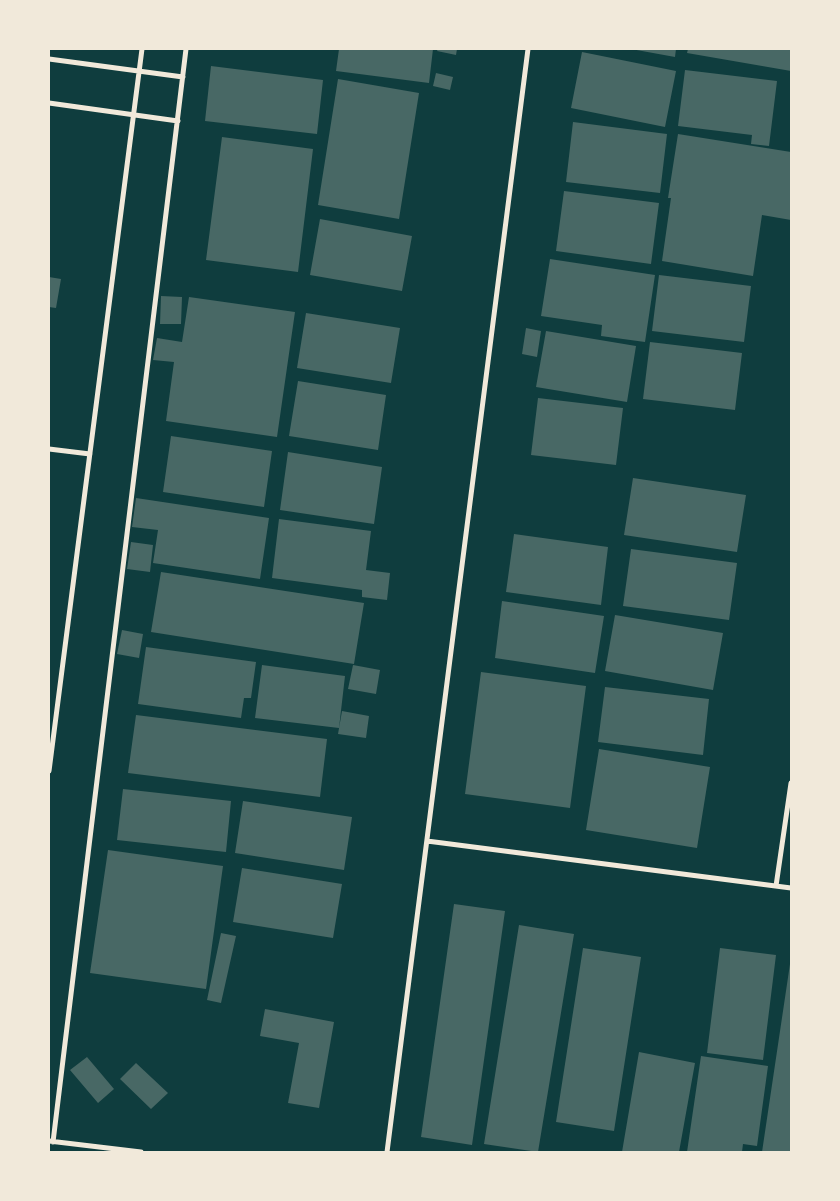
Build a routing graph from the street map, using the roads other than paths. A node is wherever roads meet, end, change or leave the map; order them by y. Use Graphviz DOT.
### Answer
graph roads {
  1 [pos="142,49"];
  2 [pos="186,49"];
  3 [pos="528,49"];
  4 [pos="49,59"];
  5 [pos="140,71"];
  6 [pos="183,77"];
  7 [pos="49,103"];
  8 [pos="134,115"];
  9 [pos="178,121"];
  10 [pos="49,449"];
  11 [pos="90,454"];
  12 [pos="49,771"];
  13 [pos="791,783"];
  14 [pos="427,842"];
  15 [pos="776,886"];
  16 [pos="791,888"];
  17 [pos="51,1141"];
  18 [pos="141,1152"];
  19 [pos="388,1152"];
  1 -- 5 [label="street"];
  2 -- 6 [label="street"];
  3 -- 14 [label="street"];
  4 -- 5 [label="street"];
  5 -- 6 [label="street"];
  5 -- 8 [label="street"];
  6 -- 9 [label="street"];
  7 -- 8 [label="street"];
  8 -- 9 [label="street"];
  8 -- 11 [label="street"];
  9 -- 17 [label="street"];
  10 -- 11 [label="street"];
  11 -- 12 [label="street"];
  13 -- 15 [label="street"];
  14 -- 15 [label="street"];
  14 -- 19 [label="street"];
  15 -- 16 [label="street"];
  17 -- 18 [label="street"];
}
